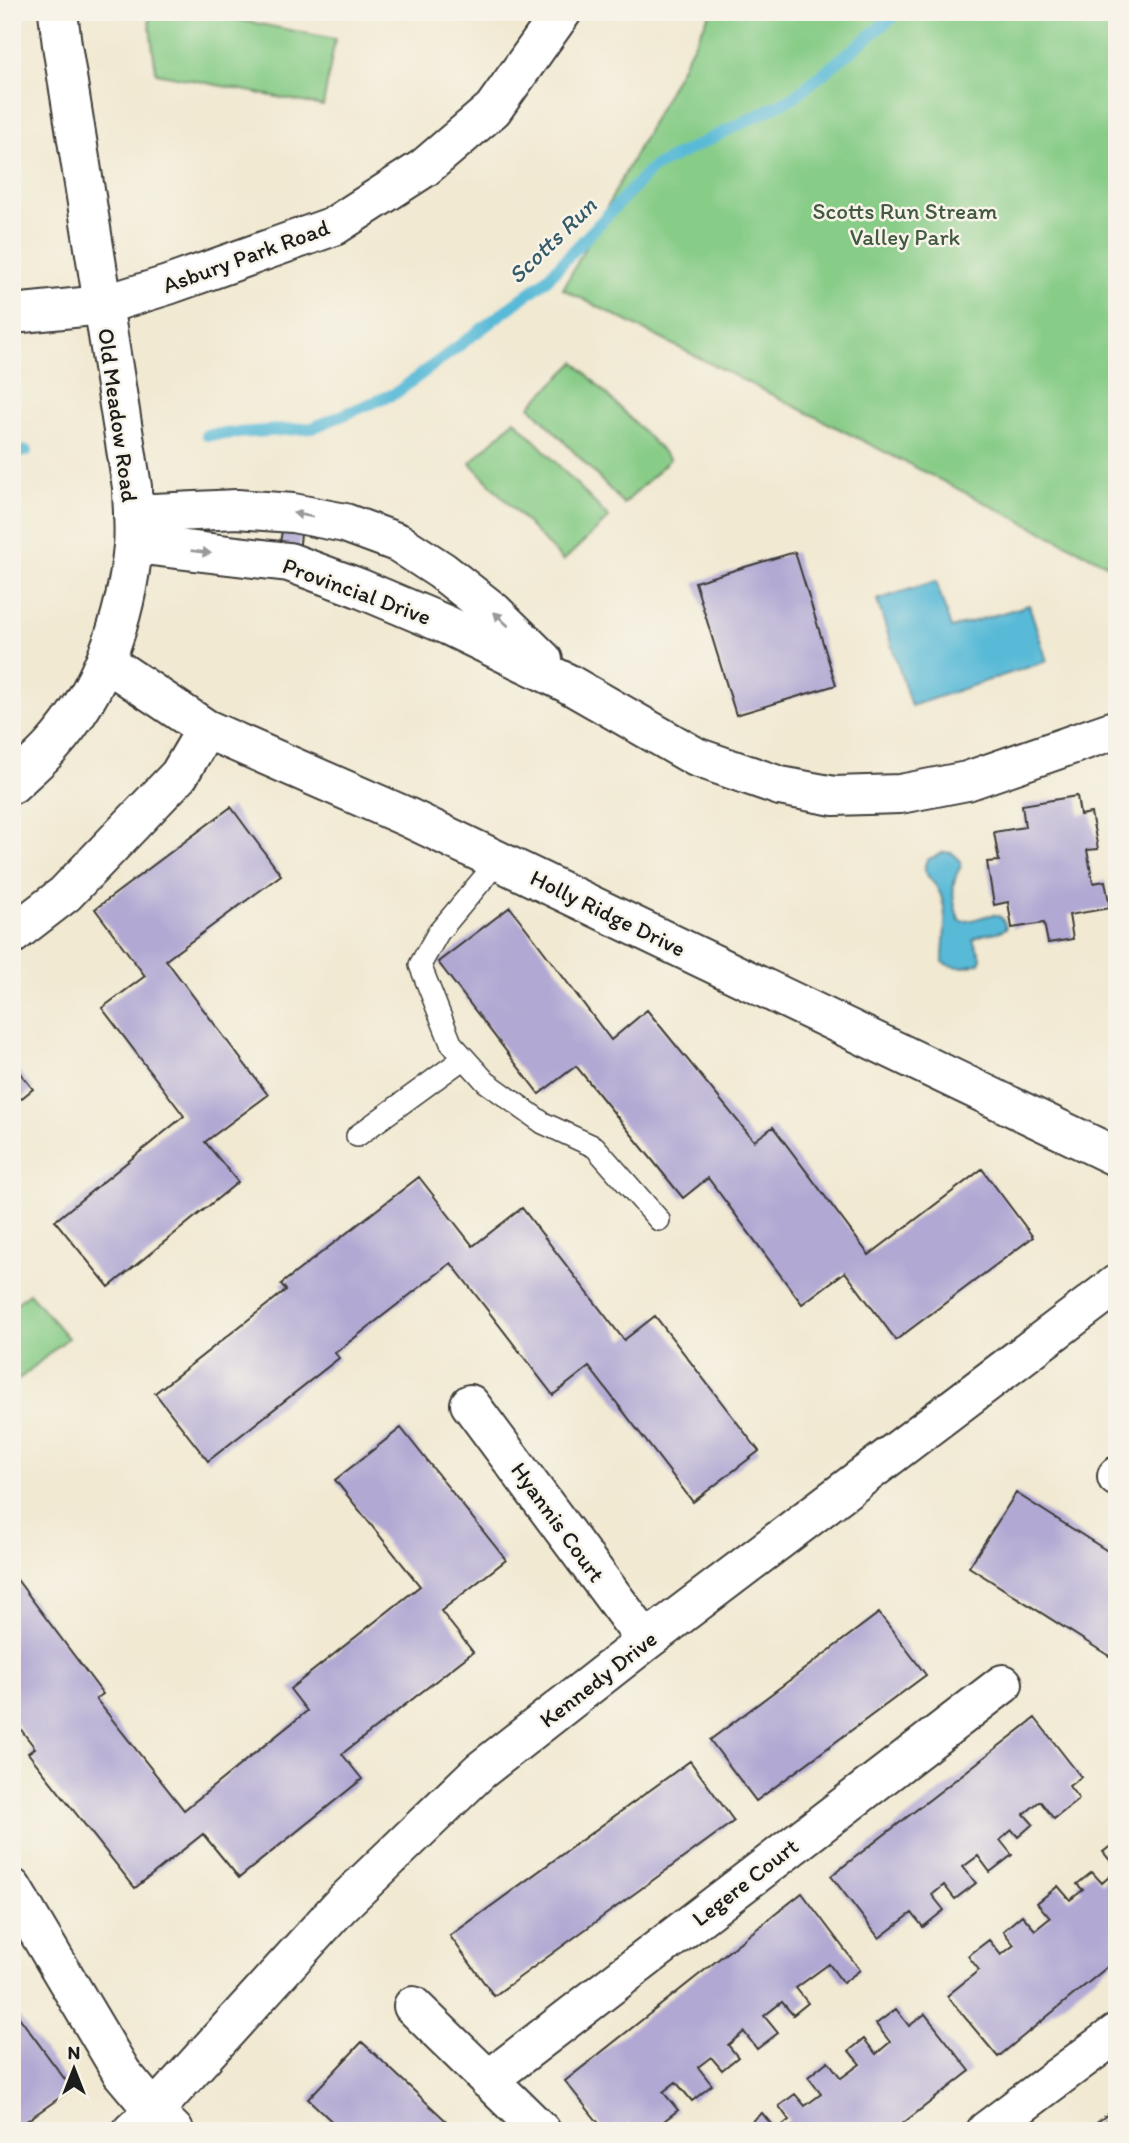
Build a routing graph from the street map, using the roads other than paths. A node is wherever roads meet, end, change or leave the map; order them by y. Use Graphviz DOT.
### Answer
graph roads {
  1 [pos="58,12"];
  2 [pos="562,12"];
  3 [pos="103,305"];
  4 [pos="12,314"];
  5 [pos="133,529"];
  6 [pos="106,662"];
  7 [pos="567,683"];
  8 [pos="206,729"];
  9 [pos="1117,729"];
  10 [pos="12,784"];
  11 [pos="498,860"];
  12 [pos="12,935"];
  13 [pos="464,1058"];
  14 [pos="357,1136"];
  15 [pos="1117,1157"];
  16 [pos="659,1220"];
  17 [pos="1117,1284"];
  18 [pos="470,1404"];
  19 [pos="646,1642"];
  20 [pos="1003,1684"];
  21 [pos="12,1888"];
  22 [pos="413,2006"];
  23 [pos="1117,2033"];
  24 [pos="488,2080"];
  25 [pos="153,2124"];
  26 [pos="541,2131"];
  27 [pos="986,2131"];
  1 -- 3 [label="street, Old Meadow Road"];
  2 -- 3 [label="street, Asbury Park Road"];
  3 -- 4 [label="street, Asbury Park Road"];
  3 -- 5 [label="street, Old Meadow Road"];
  5 -- 6 [label="street, Old Meadow Road"];
  5 -- 7 [label="street, Provincial Drive, one-way"];
  7 -- 5 [label="street, Provincial Drive, one-way"];
  6 -- 8 [label="street, Holly Ridge Drive"];
  6 -- 10 [label="street, Old Meadow Road"];
  7 -- 9 [label="street, Provincial Drive"];
  8 -- 11 [label="street, Holly Ridge Drive"];
  8 -- 12 [label="street"];
  11 -- 13 [label="lane"];
  11 -- 15 [label="street, Holly Ridge Drive"];
  13 -- 14 [label="lane"];
  13 -- 16 [label="lane"];
  17 -- 19 [label="street, Kennedy Drive"];
  18 -- 19 [label="street, Hyannis Court"];
  19 -- 25 [label="street, Kennedy Drive"];
  20 -- 24 [label="street, Legere Court"];
  21 -- 25 [label="street"];
  22 -- 24 [label="street"];
  23 -- 27 [label="street"];
  24 -- 26 [label="street"];
}
